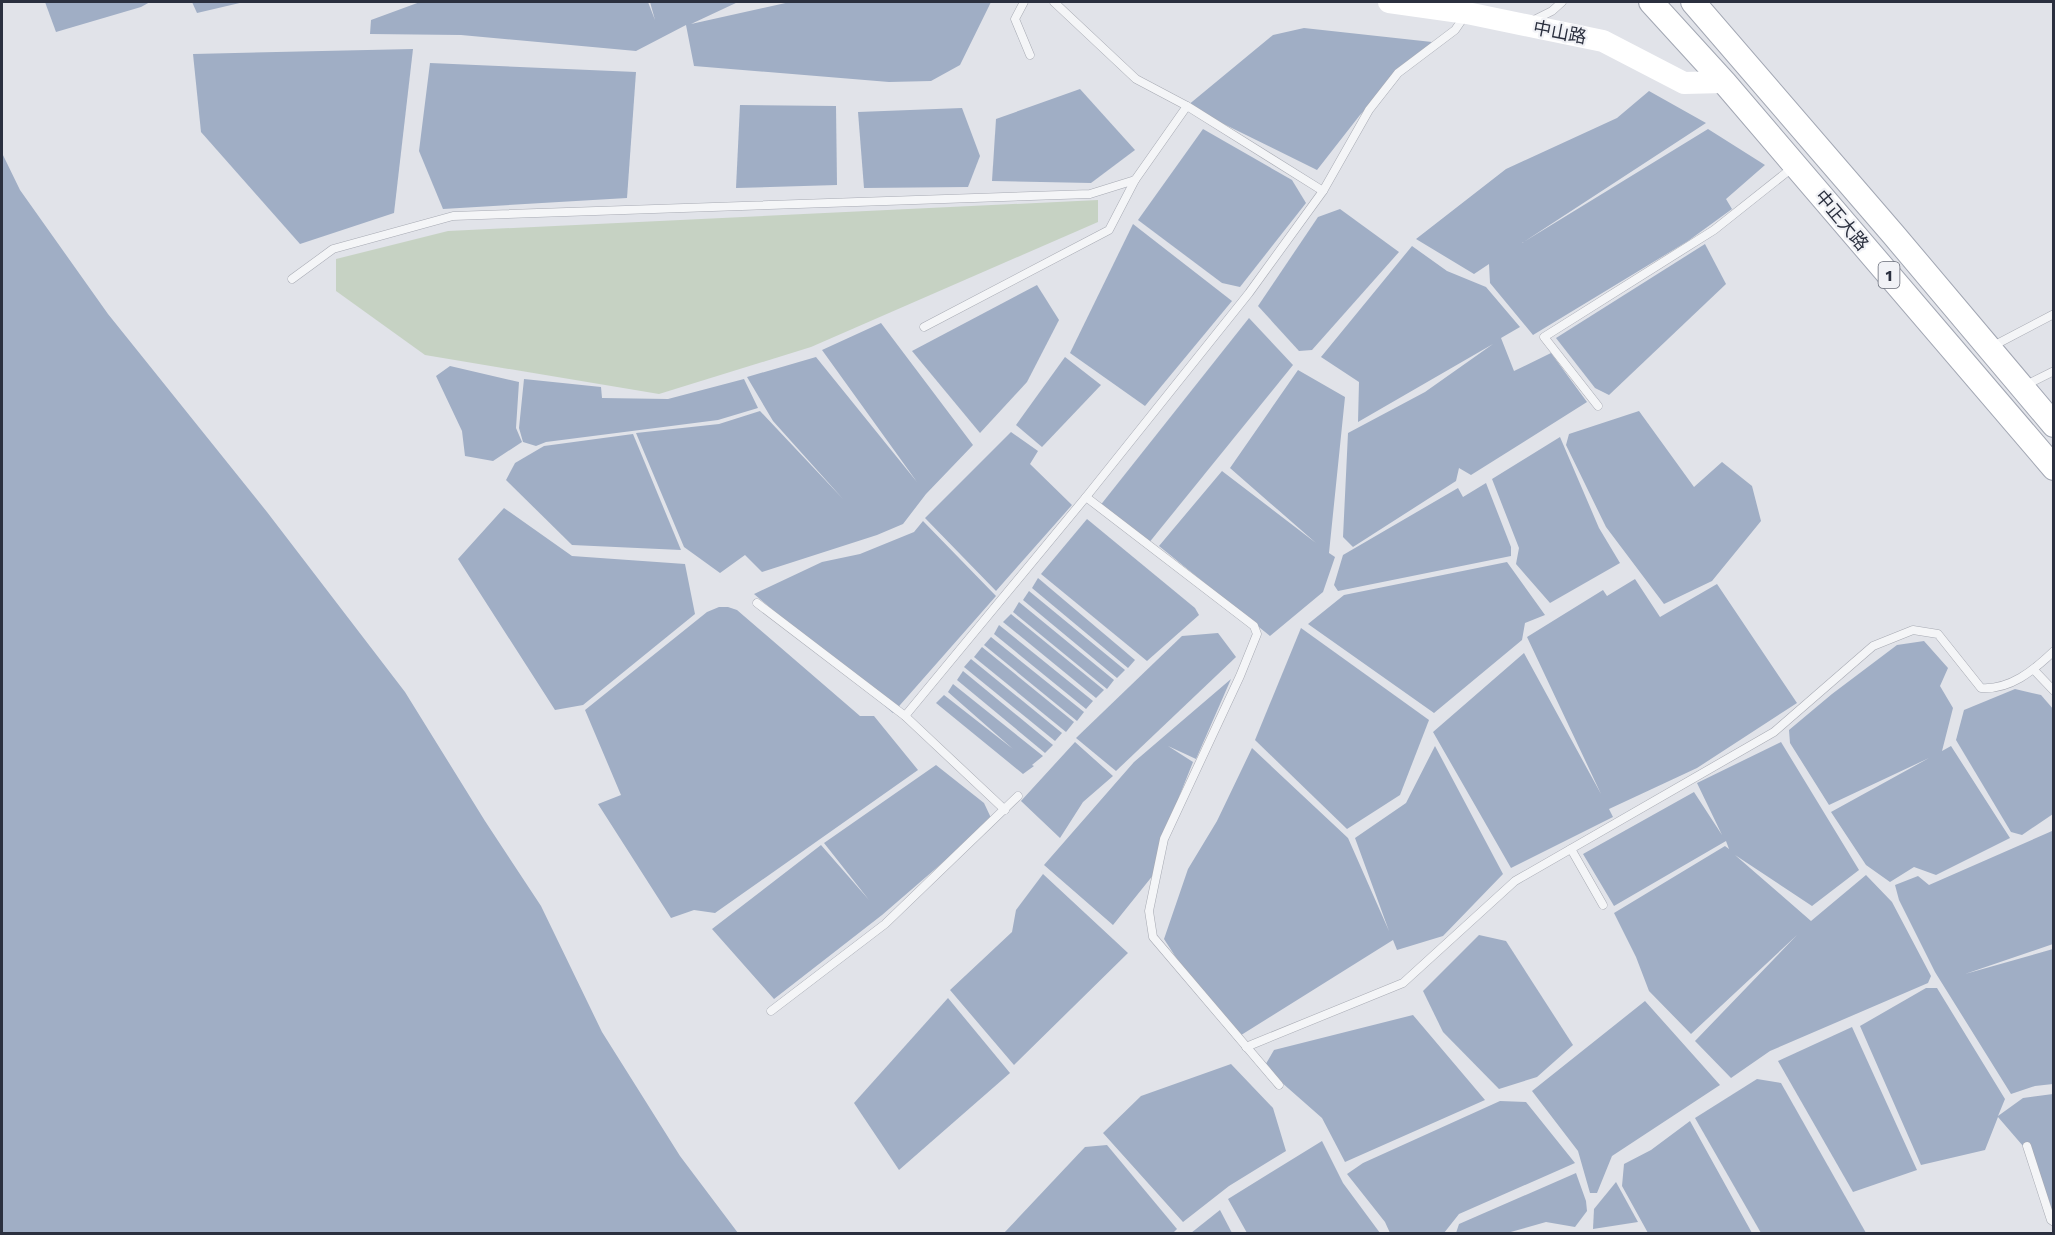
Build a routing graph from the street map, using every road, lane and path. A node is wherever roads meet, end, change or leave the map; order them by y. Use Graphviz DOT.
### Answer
graph roads {
  1 [pos="1024,2"];
  2 [pos="1054,2"];
  3 [pos="1389,2"];
  4 [pos="1562,2"];
  5 [pos="1651,2"];
  6 [pos="1693,2"];
  7 [pos="1467,13"];
  8 [pos="1524,25"];
  9 [pos="1030,55"];
  10 [pos="1724,82"];
  11 [pos="1187,106"];
  12 [pos="1796,166"];
  13 [pos="1135,180"];
  14 [pos="1323,191"];
  15 [pos="292,279"];
  16 [pos="2054,314"];
  17 [pos="924,327"];
  18 [pos="1989,348"];
  19 [pos="2054,370"];
  20 [pos="2022,388"];
  21 [pos="1598,406"];
  22 [pos="2052,423"];
  23 [pos="2028,438"];
  24 [pos="2054,468"];
  25 [pos="1086,497"];
  26 [pos="757,603"];
  27 [pos="2054,651"];
  28 [pos="2034,670"];
  29 [pos="2054,691"];
  30 [pos="905,717"];
  31 [pos="1018,796"];
  32 [pos="1005,810"];
  33 [pos="1570,849"];
  34 [pos="1603,905"];
  35 [pos="771,1011"];
  36 [pos="1245,1047"];
  37 [pos="1279,1085"];
  38 [pos="2027,1146"];
  39 [pos="2054,1222"];
  1 -- 9 [label="lane"];
  2 -- 11 [label="lane"];
  3 -- 7 [label="street, 中山路"];
  4 -- 8 [label="lane"];
  5 -- 10 [label="main road, 中正大路 / 1"];
  6 -- 18 [label="main road, 中正大路 / 1"];
  7 -- 8 [label="street, 中山路"];
  7 -- 14 [label="lane"];
  8 -- 10 [label="street, 中山路"];
  10 -- 12 [label="main road, 中正大路 / 1"];
  11 -- 13 [label="lane"];
  11 -- 14 [label="lane"];
  12 -- 21 [label="lane"];
  12 -- 23 [label="main road, 中正大路 / 1"];
  13 -- 15 [label="lane"];
  13 -- 17 [label="lane"];
  14 -- 25 [label="lane"];
  16 -- 18 [label="lane"];
  18 -- 20 [label="main road, 中正大路 / 1"];
  19 -- 20 [label="lane"];
  20 -- 22 [label="main road, 中正大路 / 1"];
  22 -- 23 [label="main road"];
  23 -- 24 [label="main road, 中正大路 / 1"];
  25 -- 30 [label="lane"];
  25 -- 36 [label="lane"];
  26 -- 30 [label="lane"];
  27 -- 28 [label="lane"];
  28 -- 29 [label="lane"];
  28 -- 33 [label="lane"];
  30 -- 32 [label="lane"];
  31 -- 32 [label="lane"];
  32 -- 35 [label="lane"];
  33 -- 34 [label="lane"];
  33 -- 36 [label="lane"];
  36 -- 37 [label="lane"];
  38 -- 39 [label="lane"];
}
